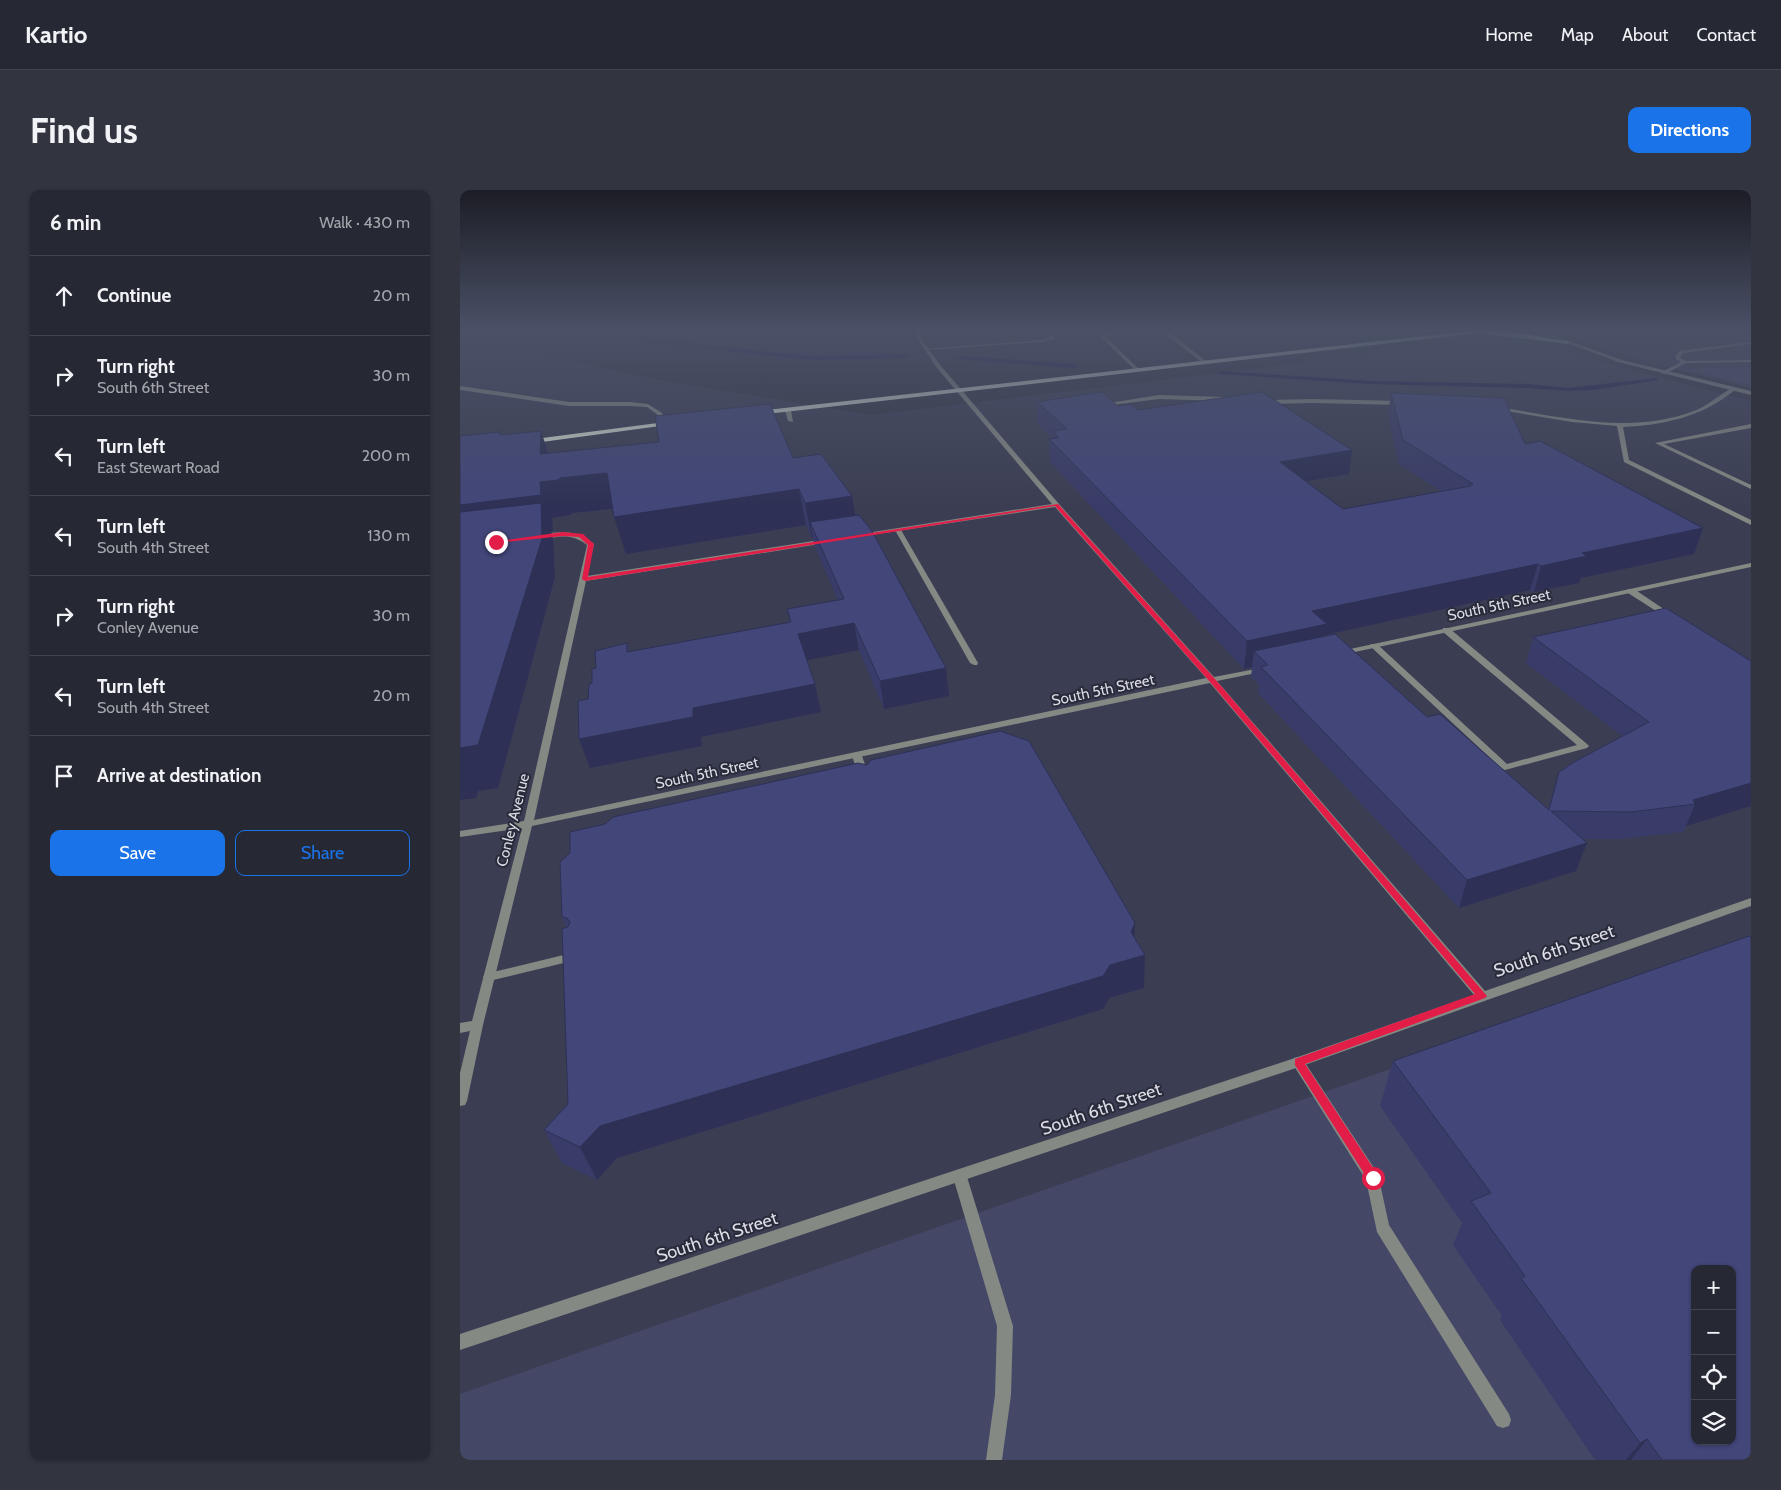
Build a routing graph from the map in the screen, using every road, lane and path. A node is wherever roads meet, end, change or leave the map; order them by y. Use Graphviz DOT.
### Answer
graph roads {
  1 [pos="469,389"];
  2 [pos="966,389"];
  3 [pos="1729,389"];
  4 [pos="960,390"];
  5 [pos="1732,390"];
  6 [pos="1751,394"];
  7 [pos="1234,400"];
  8 [pos="1259,401"];
  9 [pos="1112,403"];
  10 [pos="1409,404"];
  11 [pos="1486,407"];
  12 [pos="788,410"];
  13 [pos="750,414"];
  14 [pos="791,421"];
  15 [pos="683,422"];
  16 [pos="664,424"];
  17 [pos="1620,425"];
  18 [pos="1751,426"];
  19 [pos="518,443"];
  20 [pos="1751,487"];
  21 [pos="1056,505"];
  22 [pos="1751,523"];
  23 [pos="898,530"];
  24 [pos="534,537"];
  25 [pos="851,537"];
  26 [pos="832,540"];
  27 [pos="1751,565"];
  28 [pos="585,579"];
  29 [pos="1631,591"];
  30 [pos="1680,622"];
  31 [pos="1446,630"];
  32 [pos="1374,646"];
  33 [pos="1327,656"];
  34 [pos="974,663"];
  35 [pos="1272,668"];
  36 [pos="1212,680"];
  37 [pos="857,756"];
  38 [pos="868,786"];
  39 [pos="528,824"];
  40 [pos="460,834"];
  41 [pos="1751,902"];
  42 [pos="577,956"];
  43 [pos="489,977"];
  44 [pos="1482,996"];
  45 [pos="477,1025"];
  46 [pos="460,1028"];
  47 [pos="1298,1062"];
  48 [pos="460,1101"];
  49 [pos="960,1177"];
  50 [pos="460,1342"];
  51 [pos="1503,1420"];
  52 [pos="994,1460"];
  1 -- 16 [label="street"];
  2 -- 4 [label="main road"];
  3 -- 5 [label="street"];
  4 -- 12 [label="main road"];
  4 -- 21 [label="street"];
  5 -- 6 [label="street"];
  5 -- 17 [label="street"];
  7 -- 9 [label="street"];
  8 -- 10 [label="street"];
  11 -- 17 [label="street"];
  12 -- 13 [label="main road"];
  12 -- 14 [label="street"];
  15 -- 16 [label="main road"];
  16 -- 19 [label="main road"];
  17 -- 22 [label="street"];
  18 -- 20 [label="street"];
  21 -- 23 [label="street"];
  21 -- 36 [label="street"];
  23 -- 25 [label="street"];
  23 -- 34 [label="street"];
  24 -- 28 [label="street, Conley Avenue"];
  26 -- 28 [label="street"];
  27 -- 29 [label="street, South 5th Street"];
  28 -- 39 [label="street, Conley Avenue"];
  29 -- 30 [label="street"];
  29 -- 31 [label="street, South 5th Street"];
  31 -- 32 [label="street, South 5th Street"];
  31 -- 32 [label="street"];
  32 -- 33 [label="street, South 5th Street"];
  35 -- 36 [label="street, South 5th Street"];
  36 -- 37 [label="street, South 5th Street"];
  36 -- 44 [label="street"];
  37 -- 38 [label="street"];
  37 -- 39 [label="street, South 5th Street"];
  39 -- 40 [label="street, South 5th Street"];
  39 -- 43 [label="street, Conley Avenue"];
  41 -- 44 [label="street, South 6th Street"];
  42 -- 43 [label="street"];
  43 -- 45 [label="street, Conley Avenue"];
  44 -- 47 [label="street, South 6th Street"];
  45 -- 46 [label="street"];
  45 -- 48 [label="street, Conley Avenue"];
  47 -- 49 [label="street, South 6th Street"];
  47 -- 51 [label="street"];
  49 -- 50 [label="street, South 6th Street"];
  49 -- 52 [label="street"];
}
